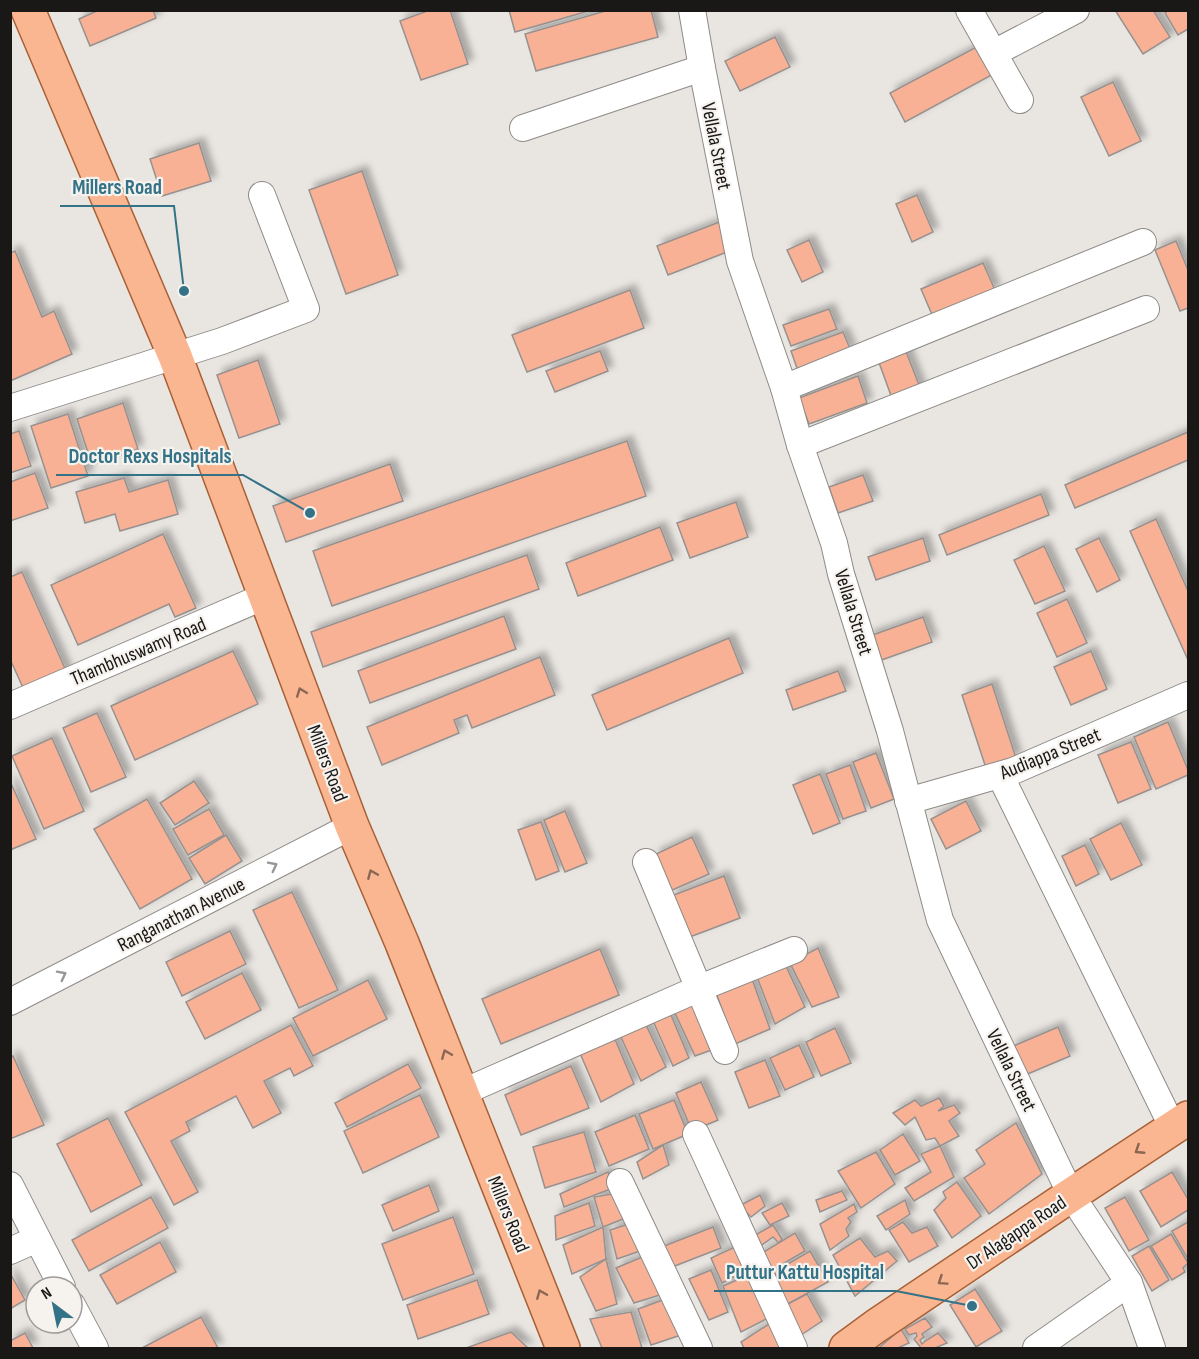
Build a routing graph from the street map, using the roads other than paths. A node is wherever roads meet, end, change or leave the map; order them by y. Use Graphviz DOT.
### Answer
graph roads {
  1 [pos="28,10"];
  2 [pos="693,10"];
  3 [pos="969,10"];
  4 [pos="1076,10"];
  5 [pos="994,53"];
  6 [pos="702,68"];
  7 [pos="1020,100"];
  8 [pos="523,128"];
  9 [pos="262,195"];
  10 [pos="1143,242"];
  11 [pos="1146,309"];
  12 [pos="175,356"];
  13 [pos="784,388"];
  14 [pos="10,408"];
  15 [pos="800,445"];
  16 [pos="265,596"];
  17 [pos="1188,695"];
  18 [pos="10,706"];
  19 [pos="1000,775"];
  20 [pos="908,801"];
  21 [pos="352,826"];
  22 [pos="646,862"];
  23 [pos="794,950"];
  24 [pos="700,988"];
  25 [pos="10,1002"];
  26 [pos="726,1051"];
  27 [pos="461,1093"];
  28 [pos="1181,1123"];
  29 [pos="696,1134"];
  30 [pos="620,1182"];
  31 [pos="10,1185"];
  32 [pos="1071,1194"];
  33 [pos="37,1239"];
  34 [pos="10,1251"];
  35 [pos="56,1275"];
  36 [pos="1129,1283"];
  37 [pos="84,1327"];
  38 [pos="95,1348"];
  39 [pos="563,1348"];
  40 [pos="699,1348"];
  41 [pos="794,1348"];
  42 [pos="846,1348"];
  43 [pos="1036,1348"];
  44 [pos="1152,1348"];
  1 -- 12 [label="main road, Millers Road"];
  2 -- 6 [label="street, Vellala Street"];
  3 -- 5 [label="street"];
  4 -- 5 [label="street"];
  5 -- 7 [label="street"];
  6 -- 8 [label="street"];
  6 -- 13 [label="street, Vellala Street"];
  9 -- 12 [label="street"];
  10 -- 13 [label="street"];
  11 -- 15 [label="street"];
  12 -- 14 [label="street"];
  12 -- 16 [label="main road, Millers Road"];
  13 -- 15 [label="street, Vellala Street"];
  15 -- 20 [label="street, Vellala Street"];
  16 -- 18 [label="street, Thambhuswamy Road"];
  21 -- 16 [label="main road, Millers Road, one-way"];
  17 -- 19 [label="street, Audiappa Street"];
  19 -- 20 [label="street, Audiappa Street"];
  19 -- 28 [label="street"];
  20 -- 32 [label="street, Vellala Street"];
  25 -- 21 [label="street, Ranganathan Avenue, one-way"];
  27 -- 21 [label="main road, Millers Road, one-way"];
  22 -- 24 [label="street"];
  23 -- 24 [label="street"];
  24 -- 26 [label="street"];
  24 -- 27 [label="street"];
  39 -- 27 [label="main road, Millers Road, one-way"];
  28 -- 32 [label="main road, Dr Alagappa Road, one-way"];
  29 -- 41 [label="street"];
  30 -- 40 [label="street"];
  31 -- 33 [label="street"];
  32 -- 36 [label="street, Vellala Street"];
  32 -- 42 [label="main road, Dr Alagappa Road, one-way"];
  33 -- 34 [label="street"];
  33 -- 35 [label="street"];
  36 -- 43 [label="street"];
  36 -- 44 [label="street, Vellala Street"];
  37 -- 38 [label="street"];
}
